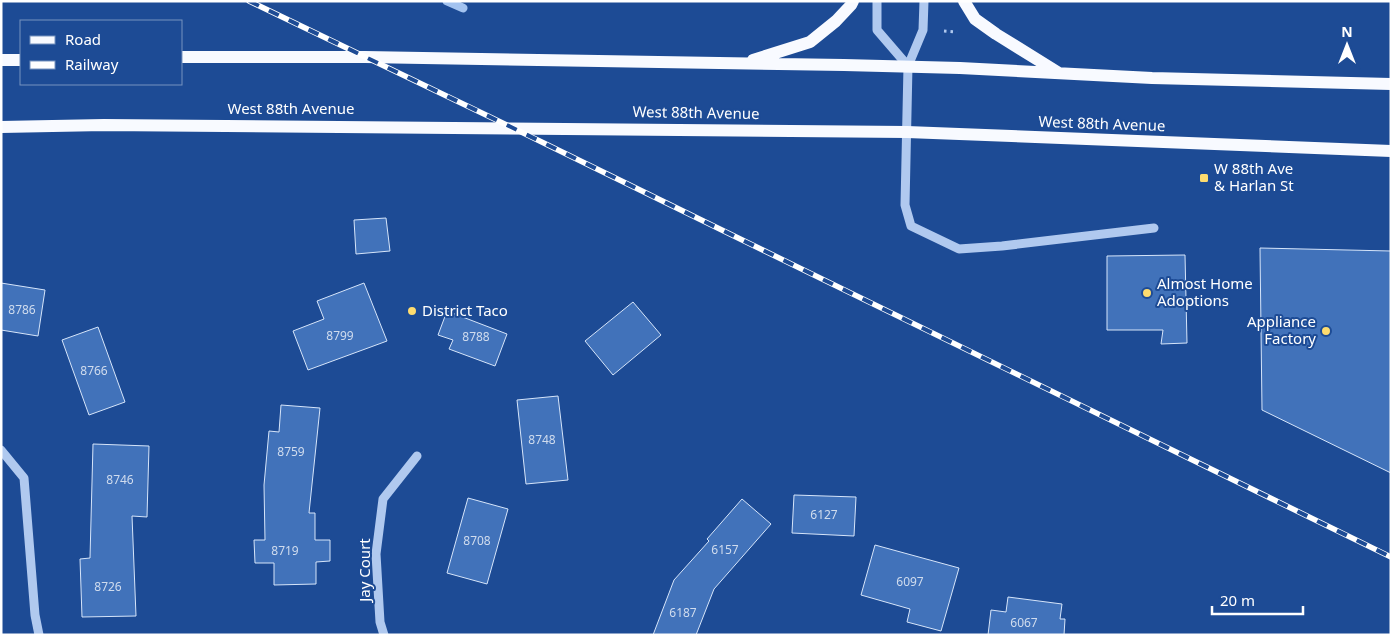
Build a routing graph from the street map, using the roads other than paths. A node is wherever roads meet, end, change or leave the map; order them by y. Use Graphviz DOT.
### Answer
graph roads {
  1 [pos="853,1"];
  2 [pos="877,1"];
  3 [pos="924,1"];
  4 [pos="964,1"];
  5 [pos="182,56"];
  6 [pos="1,60"];
  7 [pos="20,60"];
  8 [pos="742,63"];
  9 [pos="908,66"];
  10 [pos="1061,74"];
  11 [pos="1391,84"];
  12 [pos="1,127"];
  13 [pos="906,132"];
  14 [pos="1391,152"];
  15 [pos="1154,228"];
  16 [pos="1,450"];
  17 [pos="417,456"];
  18 [pos="39,635"];
  19 [pos="384,635"];
  1 -- 8 [label="main road"];
  2 -- 9 [label="street"];
  3 -- 9 [label="street"];
  4 -- 10 [label="main road"];
  5 -- 8 [label="main road"];
  6 -- 7 [label="main road"];
  8 -- 9 [label="main road"];
  9 -- 10 [label="main road"];
  9 -- 13 [label="street"];
  10 -- 11 [label="main road"];
  12 -- 13 [label="main road, West 88th Avenue"];
  13 -- 14 [label="main road, West 88th Avenue"];
  13 -- 15 [label="street"];
  16 -- 18 [label="street"];
  17 -- 19 [label="street, Jay Court"];
}
